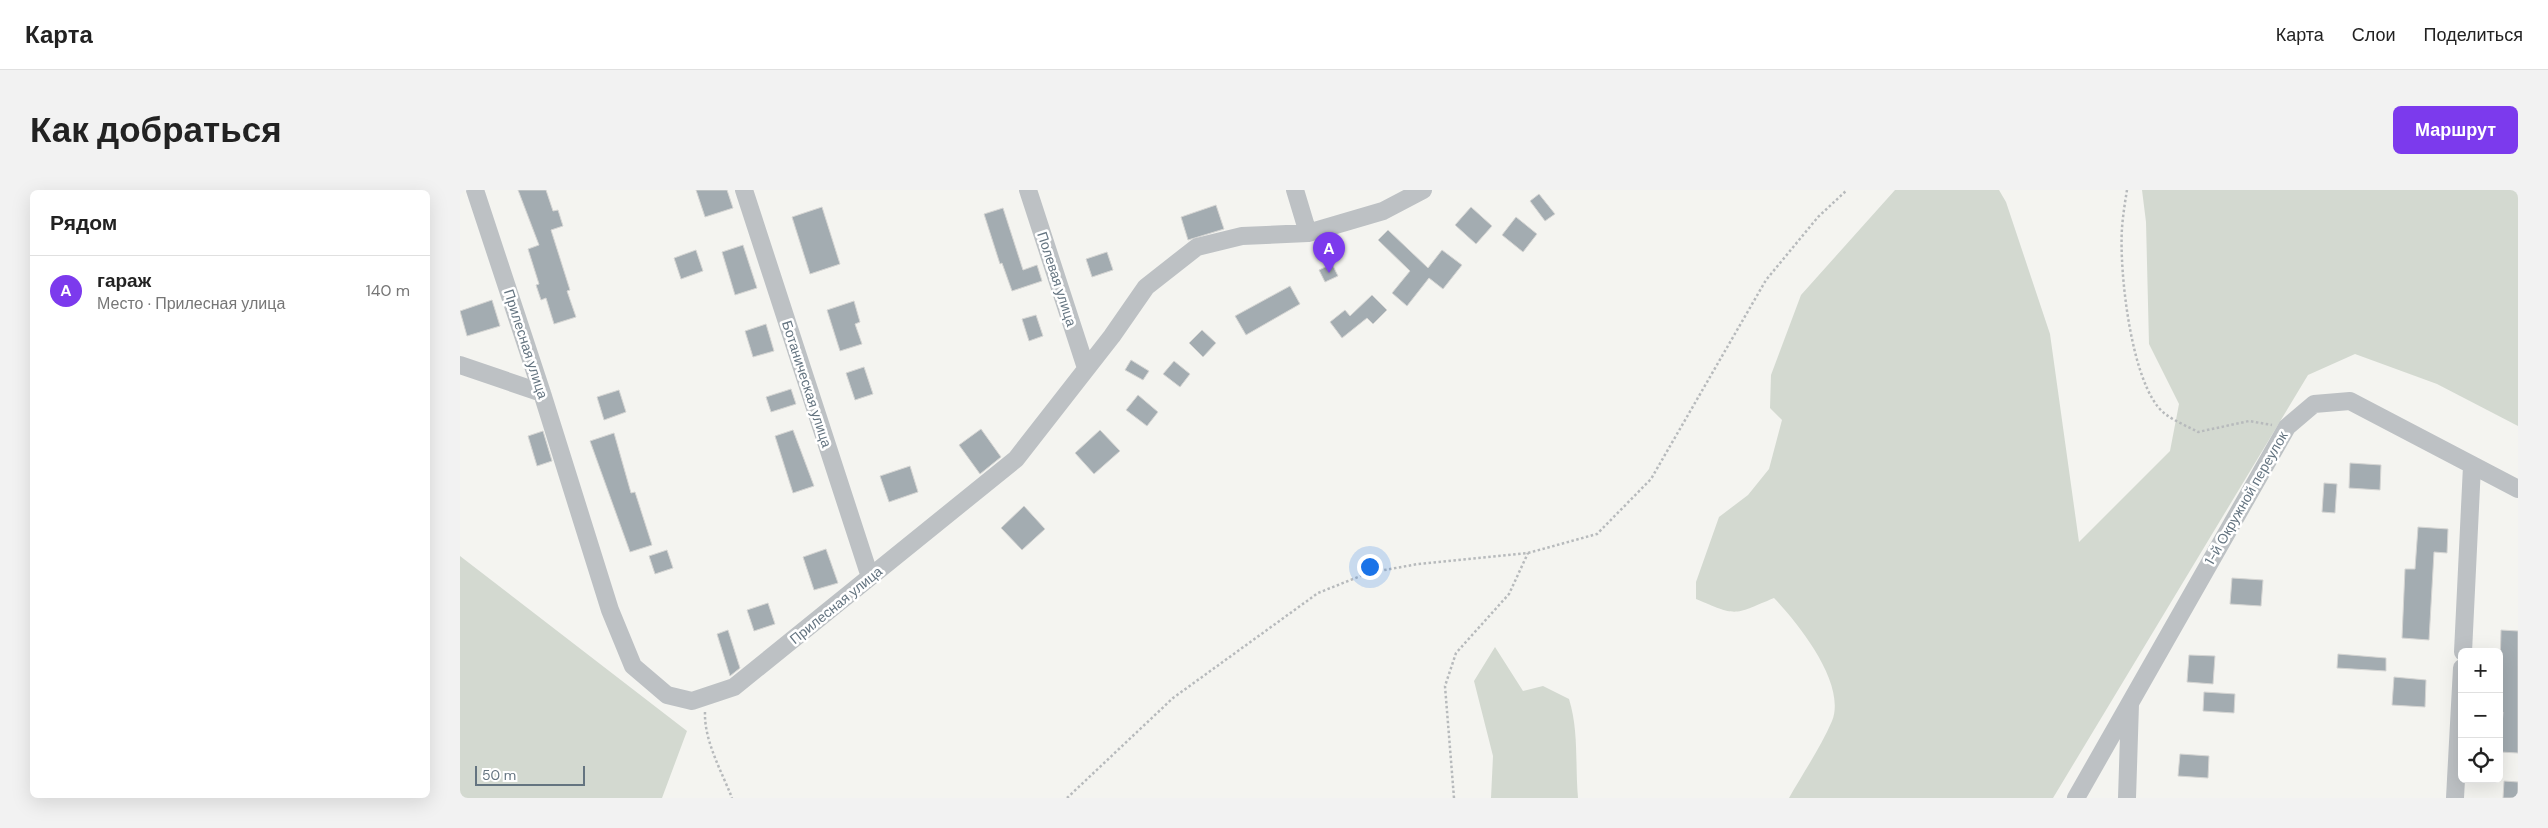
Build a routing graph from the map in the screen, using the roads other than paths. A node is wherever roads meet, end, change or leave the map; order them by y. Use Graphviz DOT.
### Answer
graph roads {
  1 [pos="475,190"];
  2 [pos="744,190"];
  3 [pos="1028,190"];
  4 [pos="1295,190"];
  5 [pos="1423,190"];
  6 [pos="1308,232"];
  7 [pos="460,365"];
  8 [pos="1086,368"];
  9 [pos="542,393"];
  10 [pos="2472,466"];
  11 [pos="2518,489"];
  12 [pos="870,578"];
  13 [pos="2462,648"];
  14 [pos="2461,693"];
  15 [pos="2130,701"];
  16 [pos="2076,798"];
  17 [pos="2128,798"];
  18 [pos="2455,798"];
  1 -- 9 [label="street, Прилесная улица"];
  2 -- 12 [label="street, Ботаническая улица"];
  3 -- 8 [label="street, Полевая улица"];
  4 -- 6 [label="street"];
  5 -- 6 [label="street, Прилесная улица"];
  6 -- 8 [label="street, Прилесная улица"];
  7 -- 9 [label="street"];
  8 -- 12 [label="street, Прилесная улица"];
  9 -- 12 [label="street, Прилесная улица"];
  10 -- 11 [label="street, 1-й Окружной переулок"];
  10 -- 13 [label="street"];
  10 -- 15 [label="street, 1-й Окружной переулок"];
  14 -- 18 [label="street"];
  15 -- 16 [label="street, 1-й Окружной переулок"];
  15 -- 17 [label="street"];
}
